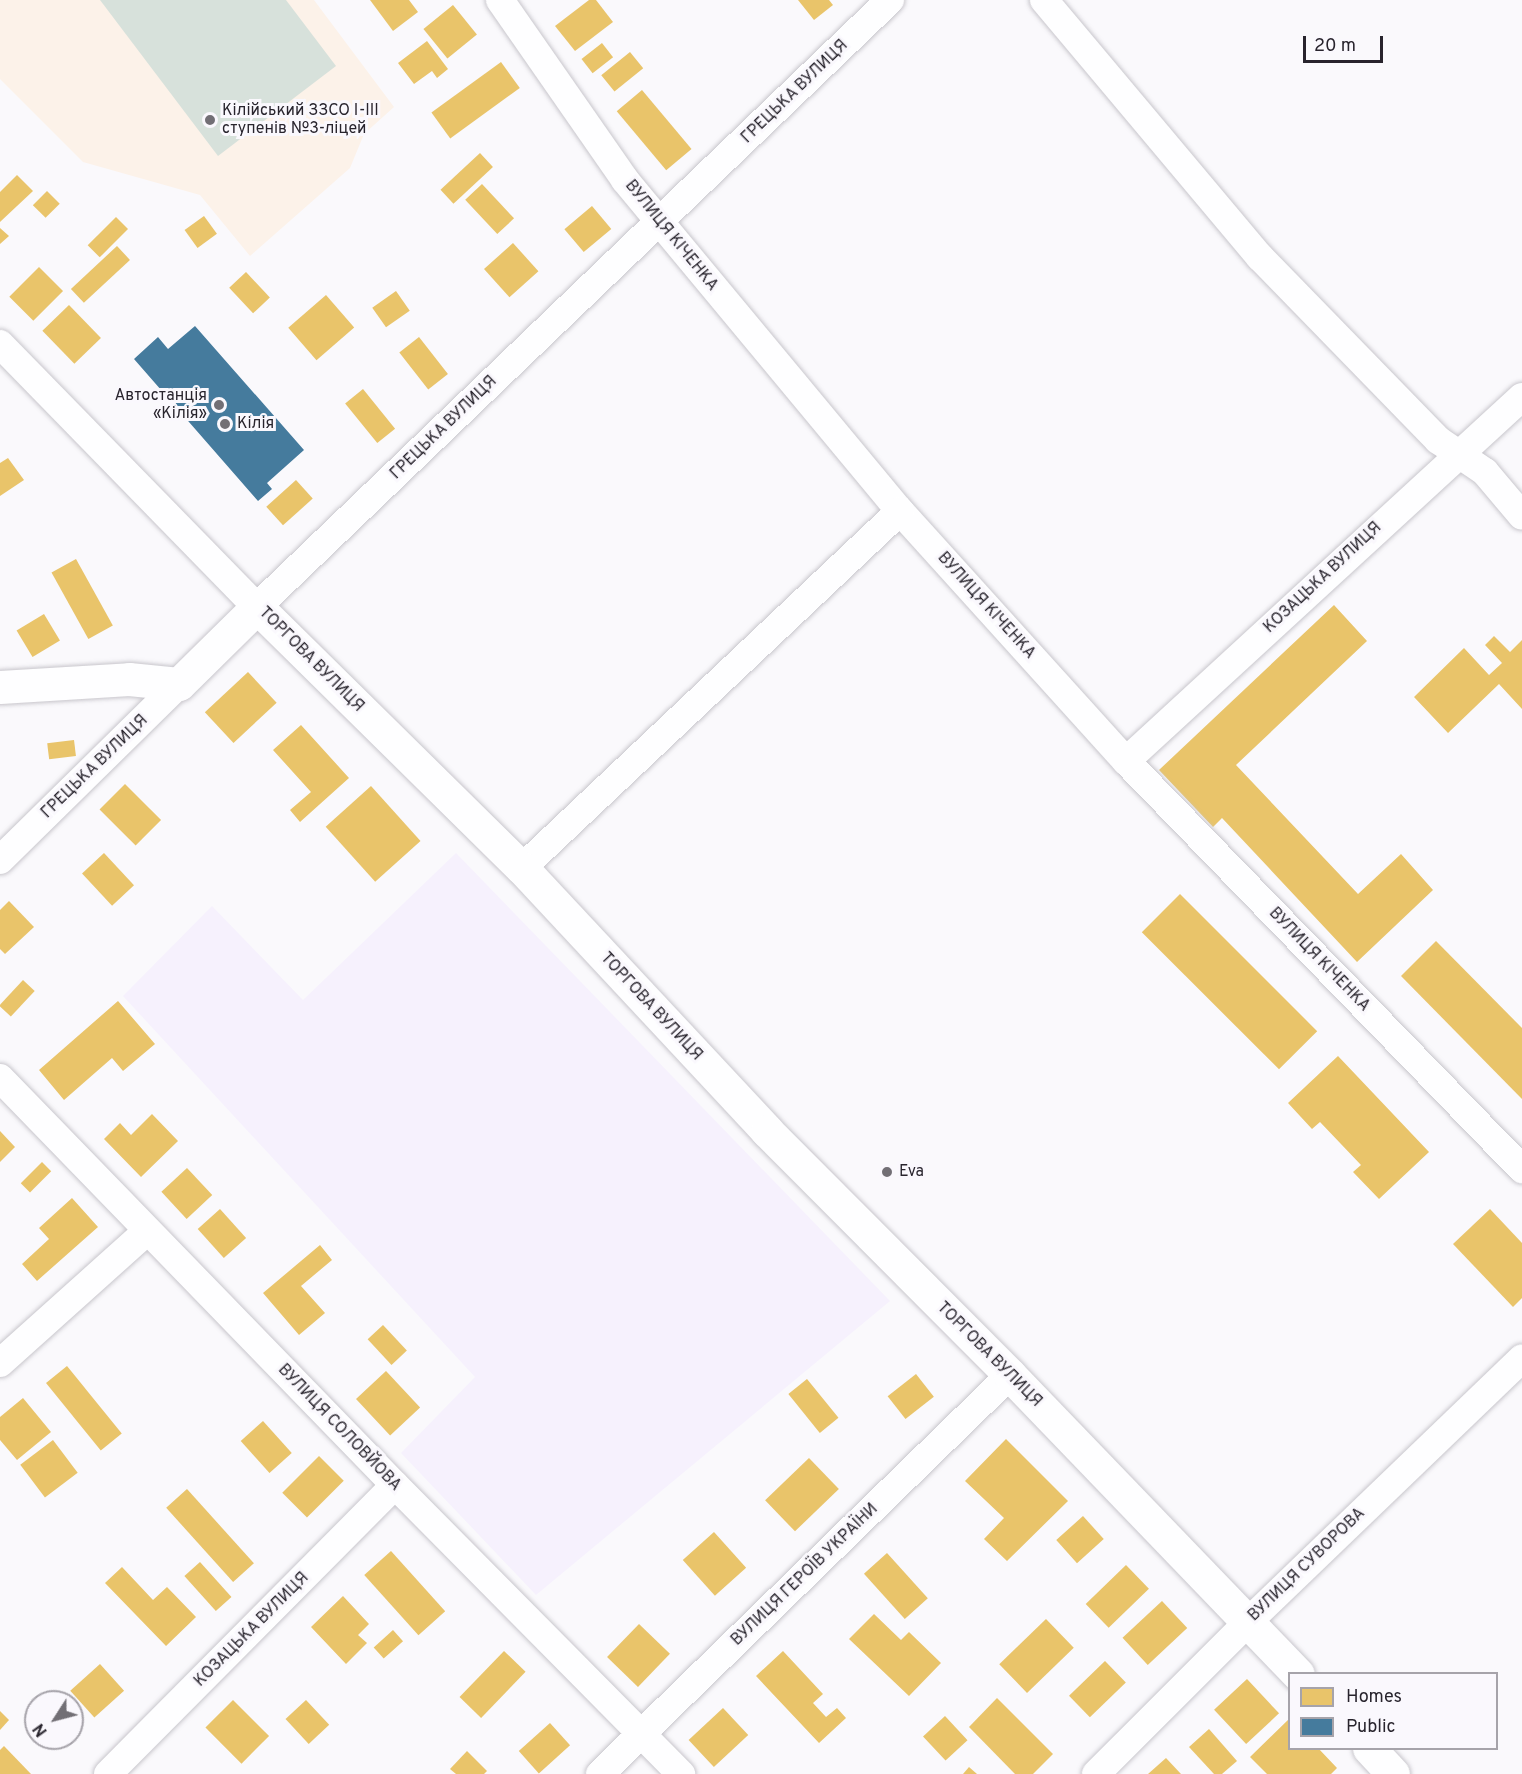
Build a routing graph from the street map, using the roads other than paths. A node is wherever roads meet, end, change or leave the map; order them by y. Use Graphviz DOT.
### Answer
graph roads {
  1 [pos="500,0"];
  2 [pos="891,0"];
  3 [pos="1044,0"];
  4 [pos="659,223"];
  5 [pos="0,344"];
  6 [pos="1522,397"];
  7 [pos="1458,453"];
  8 [pos="900,511"];
  9 [pos="1522,516"];
  10 [pos="257,607"];
  11 [pos="179,684"];
  12 [pos="0,687"];
  13 [pos="1126,761"];
  14 [pos="0,860"];
  15 [pos="522,868"];
  16 [pos="0,1078"];
  17 [pos="1522,1169"];
  18 [pos="147,1231"];
  19 [pos="1522,1358"];
  20 [pos="0,1364"];
  21 [pos="1010,1375"];
  22 [pos="395,1485"];
  23 [pos="1248,1622"];
  24 [pos="1296,1672"];
  25 [pos="641,1735"];
  26 [pos="1370,1750"];
  27 [pos="108,1774"];
  28 [pos="600,1774"];
  29 [pos="681,1774"];
  30 [pos="1096,1774"];
  31 [pos="1393,1774"];
  1 -- 4 [label="street, ВУЛИЦЯ КІЧЕНКА"];
  2 -- 4 [label="street, ГРЕЦЬКА ВУЛИЦЯ"];
  3 -- 7 [label="street"];
  4 -- 8 [label="street, ВУЛИЦЯ КІЧЕНКА"];
  4 -- 10 [label="street, ГРЕЦЬКА ВУЛИЦЯ"];
  5 -- 10 [label="street, ТОРГОВА ВУЛИЦЯ"];
  6 -- 7 [label="street, КОЗАЦЬКА ВУЛИЦЯ"];
  7 -- 9 [label="street"];
  7 -- 13 [label="street, КОЗАЦЬКА ВУЛИЦЯ"];
  8 -- 13 [label="street, ВУЛИЦЯ КІЧЕНКА"];
  8 -- 15 [label="street"];
  10 -- 11 [label="main road, ГРЕЦЬКА ВУЛИЦЯ"];
  10 -- 15 [label="main road, ТОРГОВА ВУЛИЦЯ"];
  11 -- 12 [label="main road"];
  11 -- 14 [label="street, ГРЕЦЬКА ВУЛИЦЯ"];
  13 -- 17 [label="street, ВУЛИЦЯ КІЧЕНКА"];
  15 -- 21 [label="main road, ТОРГОВА ВУЛИЦЯ"];
  16 -- 18 [label="street, ВУЛИЦЯ СОЛОВЙОВА"];
  18 -- 20 [label="street"];
  18 -- 22 [label="street, ВУЛИЦЯ СОЛОВЙОВА"];
  19 -- 23 [label="street, ВУЛИЦЯ СУВОРОВА"];
  21 -- 23 [label="main road, ТОРГОВА ВУЛИЦЯ"];
  21 -- 25 [label="street, ВУЛИЦЯ ГЕРОЇВ УКРАЇНИ"];
  22 -- 25 [label="street, ВУЛИЦЯ СОЛОВЙОВА"];
  22 -- 27 [label="street, КОЗАЦЬКА ВУЛИЦЯ"];
  23 -- 24 [label="main road, ТОРГОВА ВУЛИЦЯ"];
  23 -- 30 [label="street, ВУЛИЦЯ СУВОРОВА"];
  25 -- 28 [label="street, ВУЛИЦЯ ГЕРОЇВ УКРАЇНИ"];
  25 -- 29 [label="street, ВУЛИЦЯ СОЛОВЙОВА"];
  26 -- 31 [label="main road"];
}
